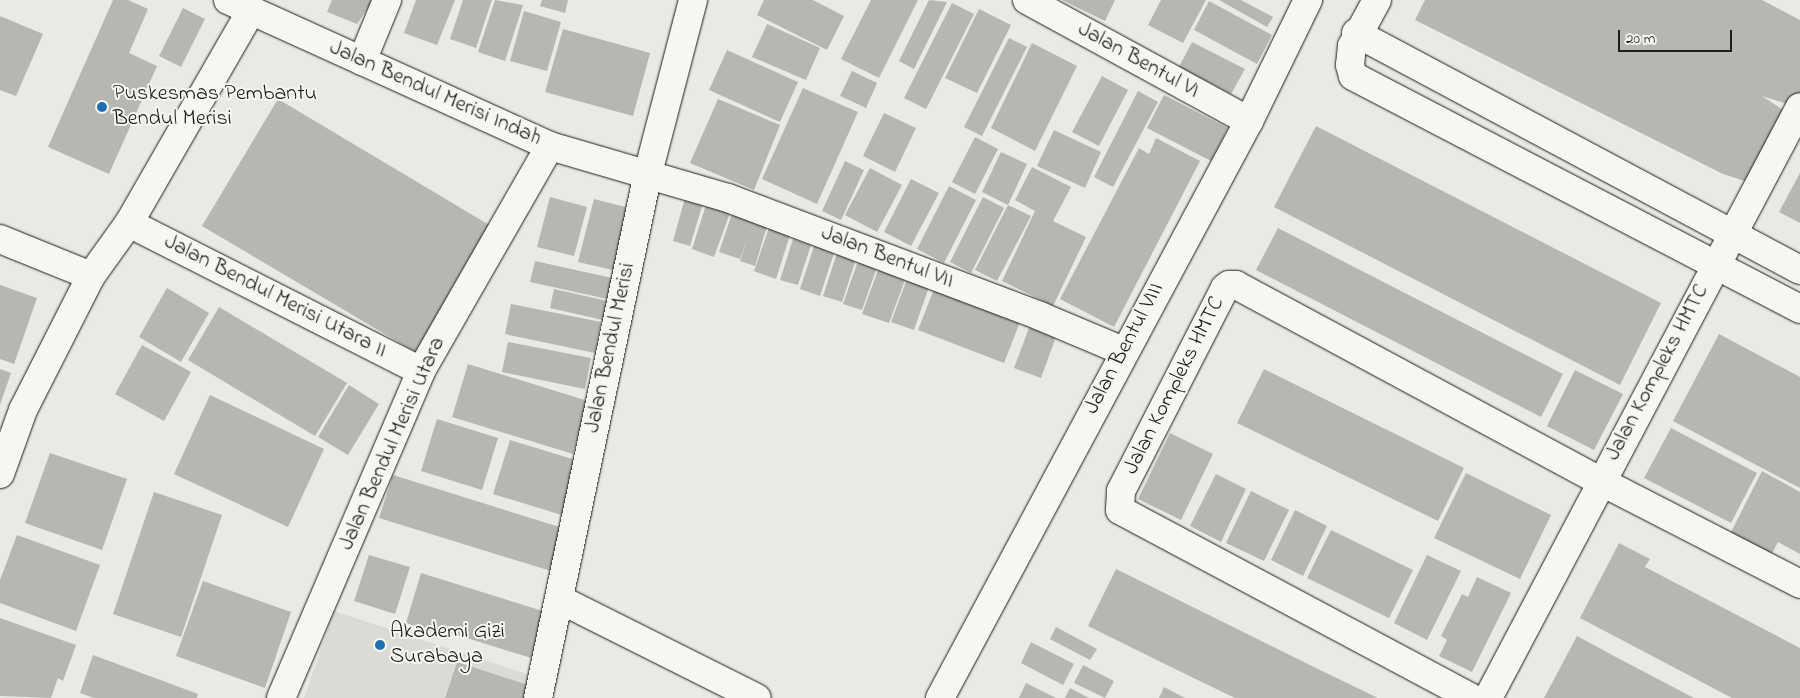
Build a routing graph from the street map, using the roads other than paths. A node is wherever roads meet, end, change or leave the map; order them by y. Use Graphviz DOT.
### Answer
graph roads {
  1 [pos="386,0"];
  2 [pos="693,0"];
  3 [pos="1027,0"];
  4 [pos="1308,0"];
  5 [pos="1377,0"];
  6 [pos="239,5"];
  7 [pos="1356,33"];
  8 [pos="362,61"];
  9 [pos="1800,106"];
  10 [pos="1250,121"];
  11 [pos="550,146"];
  12 [pos="648,173"];
  13 [pos="129,223"];
  14 [pos="1734,236"];
  15 [pos="0,239"];
  16 [pos="1717,265"];
  17 [pos="1800,270"];
  18 [pos="91,276"];
  19 [pos="1800,309"];
  20 [pos="1123,351"];
  21 [pos="421,371"];
  22 [pos="0,474"];
  23 [pos="1600,481"];
  24 [pos="1800,584"];
  25 [pos="559,599"];
  26 [pos="281,698"];
  27 [pos="538,698"];
  28 [pos="757,698"];
  29 [pos="940,698"];
  30 [pos="1472,698"];
  31 [pos="1488,698"];
  1 -- 8 [label="street"];
  2 -- 12 [label="street, Jalan Bendul Merisi"];
  3 -- 10 [label="street, Jalan Bentul VI"];
  4 -- 10 [label="street, Jalan Bentul VIII"];
  5 -- 7 [label="street"];
  6 -- 8 [label="street, Jalan Bendul Merisi Indah"];
  6 -- 13 [label="street"];
  7 -- 14 [label="street"];
  7 -- 16 [label="street"];
  8 -- 11 [label="street, Jalan Bendul Merisi Indah"];
  9 -- 14 [label="street, Jalan Kompleks HMTC"];
  10 -- 20 [label="street, Jalan Bentul VIII"];
  11 -- 12 [label="street, Jalan Bendul Merisi Indah"];
  11 -- 21 [label="street, Jalan Bendul Merisi Utara"];
  12 -- 20 [label="street, Jalan Bentul VII"];
  12 -- 25 [label="street, Jalan Bendul Merisi"];
  13 -- 18 [label="street"];
  13 -- 21 [label="street, Jalan Bendul Merisi Utara II"];
  14 -- 16 [label="street, Jalan Kompleks HMTC"];
  14 -- 17 [label="street"];
  15 -- 18 [label="street"];
  16 -- 19 [label="street"];
  16 -- 23 [label="street, Jalan Kompleks HMTC"];
  18 -- 22 [label="street"];
  20 -- 29 [label="street, Jalan Bentul VIII"];
  21 -- 26 [label="street, Jalan Bendul Merisi Utara"];
  23 -- 24 [label="street, Jalan Kompleks HMTC"];
  23 -- 30 [label="street, Jalan Kompleks HMTC"];
  23 -- 31 [label="street, Jalan Kompleks HMTC"];
  25 -- 27 [label="street, Jalan Bendul Merisi"];
  25 -- 28 [label="street"];
}
